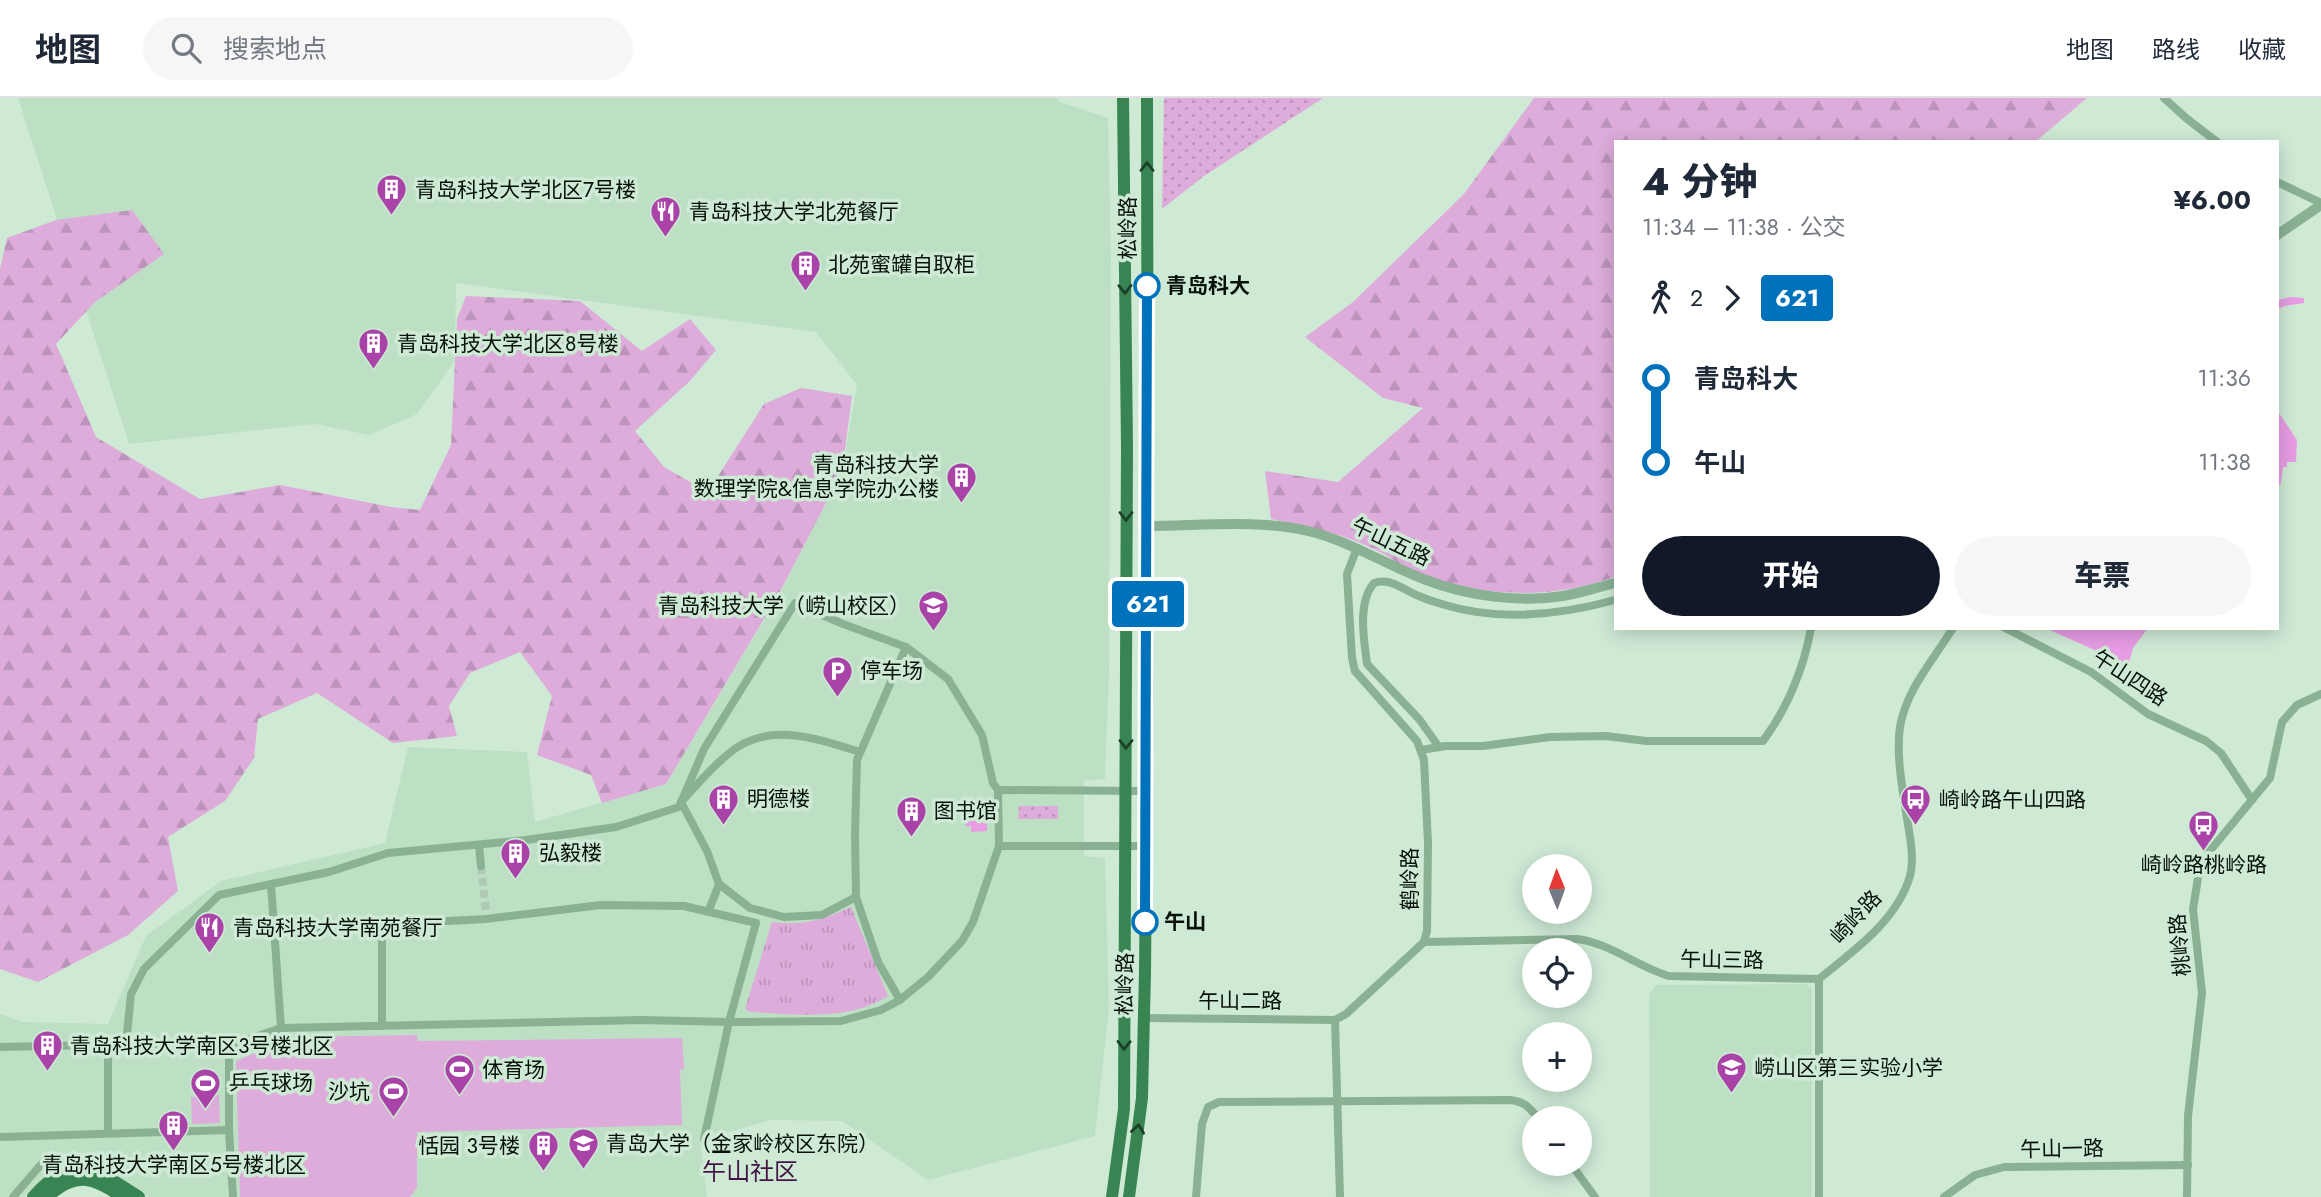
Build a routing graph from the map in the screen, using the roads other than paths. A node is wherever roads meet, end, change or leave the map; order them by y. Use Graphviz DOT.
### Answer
graph roads {
  1 [pos="1123,98"];
  2 [pos="1147,98"];
  3 [pos="2164,98"];
  4 [pos="2214,140"];
  5 [pos="2279,182"];
  6 [pos="2321,204"];
  7 [pos="2279,234"];
  8 [pos="1148,526"];
  9 [pos="1357,548"];
  10 [pos="1614,583"];
  11 [pos="1614,600"];
  12 [pos="1810,630"];
  13 [pos="1952,630"];
  14 [pos="2009,630"];
  15 [pos="906,647"];
  16 [pos="2321,694"];
  17 [pos="1439,747"];
  18 [pos="1421,750"];
  19 [pos="860,752"];
  20 [pos="998,790"];
  21 [pos="1126,790"];
  22 [pos="1146,791"];
  23 [pos="2252,800"];
  24 [pos="681,802"];
  25 [pos="479,845"];
  26 [pos="999,846"];
  27 [pos="1124,846"];
  28 [pos="1145,846"];
  29 [pos="481,866"];
  30 [pos="271,884"];
  31 [pos="719,884"];
  32 [pos="856,897"];
  33 [pos="709,911"];
  34 [pos="382,926"];
  35 [pos="275,930"];
  36 [pos="1424,942"];
  37 [pos="1819,979"];
  38 [pos="900,1000"];
  39 [pos="1144,1018"];
  40 [pos="1335,1020"];
  41 [pos="729,1022"];
  42 [pos="382,1026"];
  43 [pos="281,1028"];
  44 [pos="108,1044"];
  45 [pos="126,1044"];
  46 [pos="229,1046"];
  47 [pos="0,1047"];
  48 [pos="1337,1102"];
  49 [pos="1526,1106"];
  50 [pos="229,1130"];
  51 [pos="108,1132"];
  52 [pos="0,1137"];
  53 [pos="704,1139"];
  54 [pos="44,1161"];
  55 [pos="2188,1165"];
  56 [pos="1580,1176"];
  57 [pos="13,1197"];
  58 [pos="33,1197"];
  59 [pos="47,1197"];
  60 [pos="122,1197"];
  61 [pos="139,1197"];
  62 [pos="233,1197"];
  63 [pos="1112,1197"];
  64 [pos="1129,1197"];
  65 [pos="1196,1197"];
  66 [pos="1340,1197"];
  67 [pos="1595,1197"];
  68 [pos="1819,1197"];
  69 [pos="1944,1197"];
  70 [pos="2187,1197"];
  1 -- 21 [label="main road, 松岭路, one-way"];
  8 -- 2 [label="main road, 松岭路, one-way"];
  3 -- 4 [label="street"];
  5 -- 6 [label="street"];
  6 -- 7 [label="street"];
  8 -- 9 [label="street, 午山五路"];
  8 -- 22 [label="main road, 松岭路"];
  9 -- 10 [label="street, 午山五路"];
  9 -- 18 [label="street, 鹤岭路"];
  11 -- 17 [label="street"];
  12 -- 17 [label="street"];
  13 -- 37 [label="street, 崎岭路"];
  14 -- 23 [label="street, 午山四路"];
  15 -- 19 [label="street"];
  15 -- 20 [label="street"];
  15 -- 24 [label="street"];
  16 -- 23 [label="street, 桃岭路"];
  17 -- 18 [label="street"];
  18 -- 36 [label="street, 鹤岭路"];
  19 -- 24 [label="street"];
  19 -- 32 [label="street"];
  20 -- 21 [label="street"];
  20 -- 26 [label="street"];
  21 -- 22 [label="street"];
  21 -- 27 [label="main road, 松岭路"];
  22 -- 28 [label="main road, 松岭路"];
  23 -- 55 [label="street, 桃岭路"];
  24 -- 25 [label="street"];
  24 -- 31 [label="street"];
  25 -- 29 [label="street"];
  25 -- 30 [label="street"];
  26 -- 27 [label="street"];
  26 -- 38 [label="street"];
  27 -- 28 [label="street"];
  27 -- 63 [label="main road, 松岭路, one-way"];
  28 -- 39 [label="main road, 松岭路"];
  30 -- 35 [label="street"];
  30 -- 45 [label="street"];
  31 -- 32 [label="street"];
  31 -- 33 [label="street"];
  32 -- 38 [label="street"];
  33 -- 34 [label="street"];
  33 -- 41 [label="street"];
  34 -- 35 [label="street"];
  34 -- 42 [label="street"];
  35 -- 43 [label="street"];
  36 -- 37 [label="street, 午山三路"];
  36 -- 40 [label="street, 鹤岭路"];
  37 -- 68 [label="street"];
  38 -- 41 [label="street"];
  39 -- 40 [label="street, 午山二路"];
  64 -- 39 [label="main road, 松岭路, one-way"];
  40 -- 48 [label="street"];
  41 -- 42 [label="street"];
  41 -- 53 [label="street"];
  42 -- 43 [label="street"];
  43 -- 46 [label="street"];
  44 -- 45 [label="street"];
  44 -- 47 [label="street"];
  44 -- 51 [label="street"];
  45 -- 46 [label="street"];
  46 -- 50 [label="street"];
  48 -- 49 [label="street"];
  48 -- 65 [label="street"];
  48 -- 66 [label="street"];
  50 -- 51 [label="street"];
  50 -- 62 [label="street"];
  51 -- 52 [label="street"];
  54 -- 57 [label="street"];
  55 -- 69 [label="street, 午山一路"];
  55 -- 70 [label="street, 桃岭路"];
  56 -- 67 [label="street"];
  58 -- 61 [label="main road"];
  59 -- 60 [label="main road"];
}
